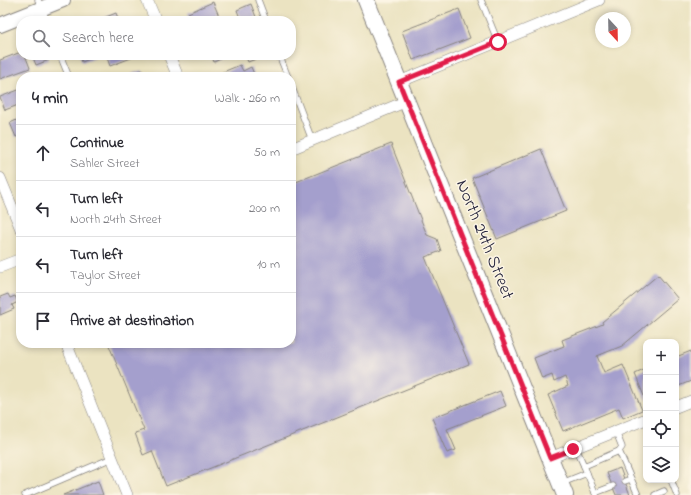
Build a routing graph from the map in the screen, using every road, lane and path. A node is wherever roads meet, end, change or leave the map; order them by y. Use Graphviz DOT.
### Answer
graph roads {
  1 [pos="63,0"];
  2 [pos="147,0"];
  3 [pos="258,0"];
  4 [pos="366,0"];
  5 [pos="482,0"];
  6 [pos="592,1"];
  7 [pos="42,10"];
  8 [pos="26,16"];
  9 [pos="154,16"];
  10 [pos="264,16"];
  11 [pos="16,20"];
  12 [pos="0,26"];
  13 [pos="498,42"];
  14 [pos="62,60"];
  15 [pos="171,60"];
  16 [pos="281,60"];
  17 [pos="67,72"];
  18 [pos="176,72"];
  19 [pos="286,72"];
  20 [pos="399,82"];
  21 [pos="296,98"];
  22 [pos="407,101"];
  23 [pos="312,140"];
  24 [pos="296,147"];
  25 [pos="0,178"];
  26 [pos="16,217"];
  27 [pos="16,261"];
  28 [pos="0,268"];
  29 [pos="68,348"];
  30 [pos="691,400"];
  31 [pos="679,406"];
  32 [pos="643,420"];
  33 [pos="616,432"];
  34 [pos="576,448"];
  35 [pos="619,451"];
  36 [pos="112,458"];
  37 [pos="550,458"];
  38 [pos="584,466"];
  39 [pos="587,473"];
  40 [pos="671,483"];
  41 [pos="613,486"];
  42 [pos="562,489"];
  43 [pos="664,491"];
  44 [pos="595,494"];
  45 [pos="24,495"];
  46 [pos="127,495"];
  47 [pos="638,495"];
  48 [pos="655,495"];
  49 [pos="677,495"];
  1 -- 7 [label="street"];
  2 -- 9 [label="street"];
  3 -- 10 [label="lane"];
  4 -- 20 [label="main road, North 24th Street"];
  5 -- 13 [label="lane"];
  6 -- 13 [label="street"];
  7 -- 8 [label="street"];
  11 -- 12 [label="street"];
  13 -- 20 [label="street"];
  14 -- 17 [label="lane"];
  15 -- 18 [label="street"];
  16 -- 19 [label="lane"];
  20 -- 22 [label="main road, North 24th Street"];
  21 -- 23 [label="lane"];
  22 -- 23 [label="street"];
  22 -- 37 [label="main road, North 24th Street"];
  23 -- 24 [label="street"];
  25 -- 26 [label="street"];
  27 -- 28 [label="street"];
  29 -- 36 [label="street"];
  30 -- 31 [label="street"];
  32 -- 33 [label="street"];
  33 -- 34 [label="street"];
  33 -- 35 [label="lane"];
  34 -- 37 [label="street"];
  34 -- 38 [label="lane"];
  35 -- 38 [label="lane"];
  35 -- 47 [label="lane"];
  36 -- 45 [label="lane"];
  36 -- 46 [label="street"];
  37 -- 42 [label="main road, North 24th Street"];
  38 -- 39 [label="lane"];
  39 -- 42 [label="lane"];
  39 -- 44 [label="lane"];
  40 -- 49 [label="lane"];
  41 -- 44 [label="lane"];
  43 -- 48 [label="lane"];
}
